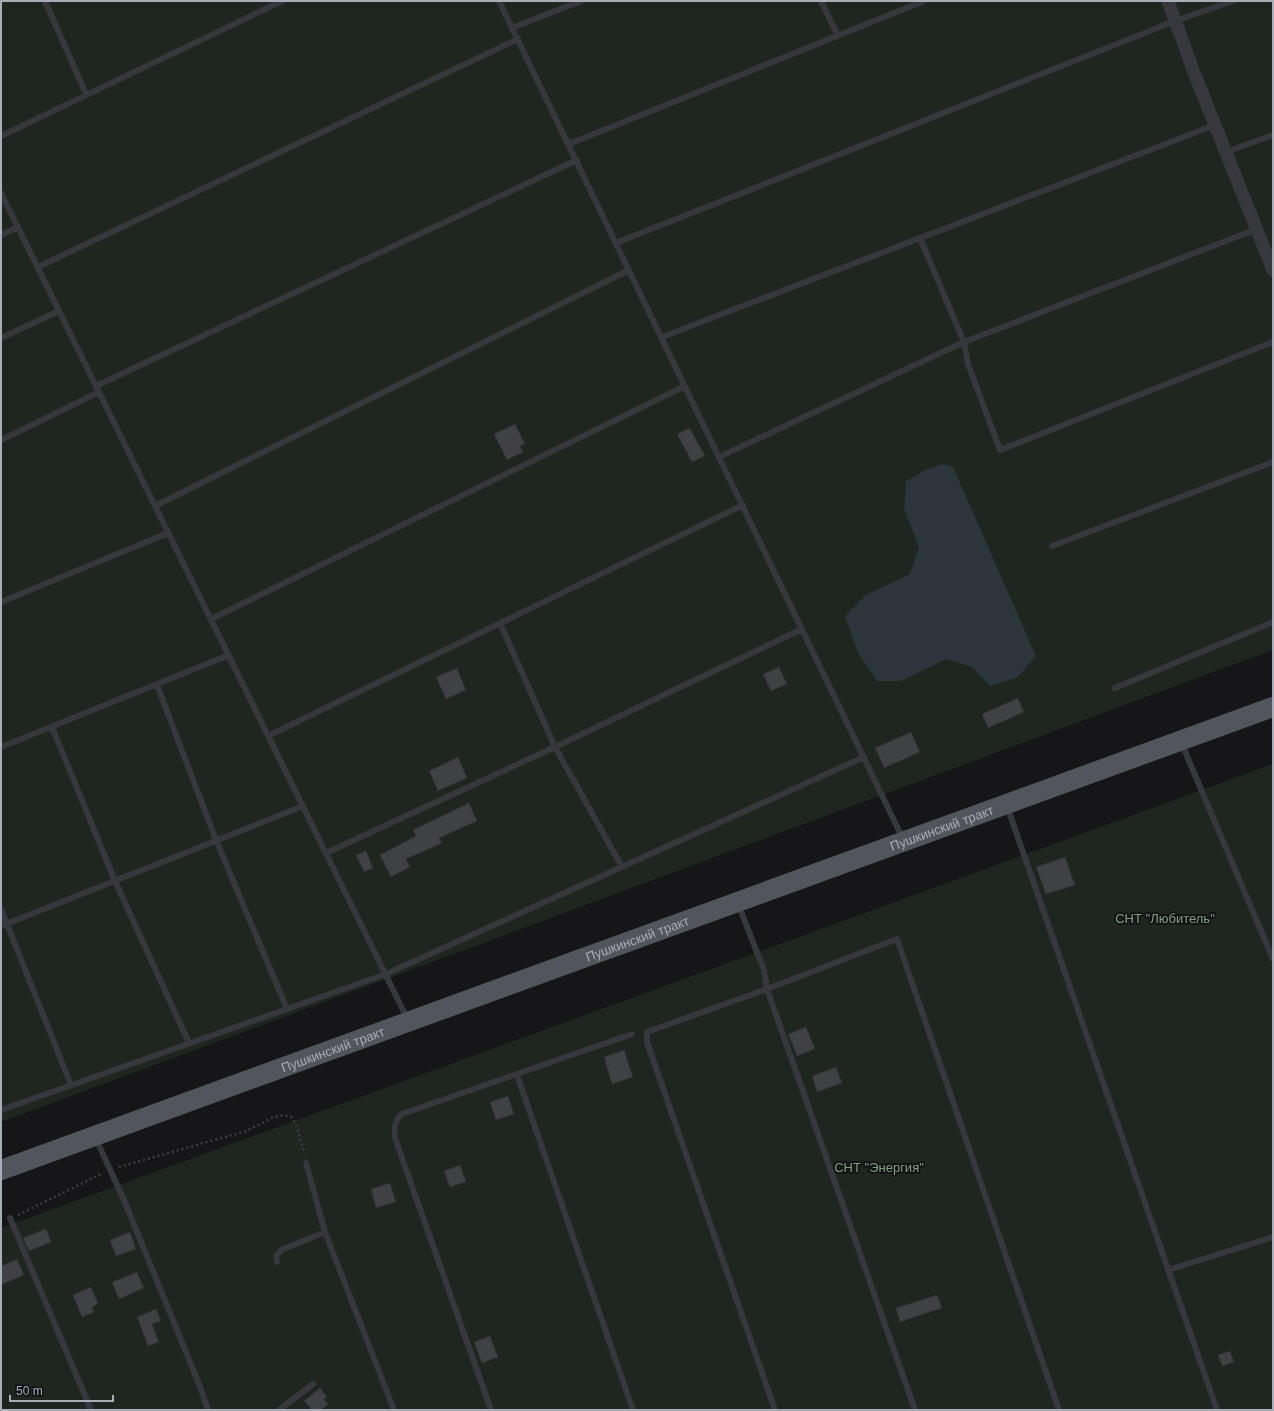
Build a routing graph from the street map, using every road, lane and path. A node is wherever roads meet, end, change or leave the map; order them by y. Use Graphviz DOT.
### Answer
graph roads {
  1 [pos="45,1"];
  2 [pos="282,1"];
  3 [pos="499,1"];
  4 [pos="581,1"];
  5 [pos="821,1"];
  6 [pos="924,1"];
  7 [pos="1168,1"];
  8 [pos="1233,1"];
  9 [pos="1176,21"];
  10 [pos="512,28"];
  11 [pos="838,36"];
  12 [pos="518,38"];
  13 [pos="86,94"];
  14 [pos="1215,125"];
  15 [pos="1273,135"];
  16 [pos="1,136"];
  17 [pos="569,144"];
  18 [pos="1226,152"];
  19 [pos="577,160"];
  20 [pos="1,193"];
  21 [pos="18,227"];
  22 [pos="1257,229"];
  23 [pos="1,235"];
  24 [pos="920,238"];
  25 [pos="616,243"];
  26 [pos="38,267"];
  27 [pos="630,270"];
  28 [pos="1273,270"];
  29 [pos="59,311"];
  30 [pos="662,337"];
  31 [pos="1,338"];
  32 [pos="964,342"];
  33 [pos="1273,342"];
  34 [pos="685,386"];
  35 [pos="98,389"];
  36 [pos="1,440"];
  37 [pos="719,457"];
  38 [pos="1273,462"];
  39 [pos="743,505"];
  40 [pos="155,506"];
  41 [pos="168,533"];
  42 [pos="1052,546"];
  43 [pos="1,602"];
  44 [pos="211,619"];
  45 [pos="1273,622"];
  46 [pos="500,623"];
  47 [pos="802,629"];
  48 [pos="229,655"];
  49 [pos="157,684"];
  50 [pos="1115,688"];
  51 [pos="1273,707"];
  52 [pos="52,727"];
  53 [pos="268,736"];
  54 [pos="1181,741"];
  55 [pos="555,747"];
  56 [pos="1,748"];
  57 [pos="864,757"];
  58 [pos="1006,804"];
  59 [pos="303,806"];
  60 [pos="216,840"];
  61 [pos="905,842"];
  62 [pos="326,853"];
  63 [pos="622,867"];
  64 [pos="115,881"];
  65 [pos="738,902"];
  66 [pos="1,909"];
  67 [pos="8,924"];
  68 [pos="1,926"];
  69 [pos="1273,959"];
  70 [pos="386,974"];
  71 [pos="767,989"];
  72 [pos="287,1009"];
  73 [pos="409,1022"];
  74 [pos="632,1034"];
  75 [pos="189,1043"];
  76 [pos="517,1075"];
  77 [pos="71,1085"];
  78 [pos="1,1110"];
  79 [pos="94,1136"];
  80 [pos="306,1162"];
  81 [pos="111,1169"];
  82 [pos="1,1170"];
  83 [pos="10,1218"];
  84 [pos="325,1232"];
  85 [pos="1273,1236"];
  86 [pos="277,1262"];
  87 [pos="1168,1270"];
  88 [pos="313,1384"];
  89 [pos="91,1410"];
  90 [pos="208,1410"];
  91 [pos="279,1410"];
  92 [pos="394,1410"];
  93 [pos="491,1410"];
  94 [pos="633,1410"];
  95 [pos="775,1410"];
  96 [pos="915,1410"];
  97 [pos="1059,1410"];
  98 [pos="1217,1410"];
  1 -- 13 [label="lane"];
  2 -- 13 [label="lane"];
  3 -- 10 [label="lane"];
  4 -- 10 [label="lane"];
  5 -- 11 [label="lane"];
  6 -- 11 [label="lane"];
  7 -- 9 [label="street"];
  8 -- 9 [label="lane"];
  9 -- 14 [label="street"];
  9 -- 25 [label="lane"];
  10 -- 12 [label="lane"];
  11 -- 17 [label="lane"];
  12 -- 17 [label="lane"];
  12 -- 26 [label="lane"];
  13 -- 16 [label="lane"];
  14 -- 18 [label="street"];
  14 -- 24 [label="lane"];
  15 -- 18 [label="lane"];
  17 -- 19 [label="lane"];
  18 -- 22 [label="street"];
  19 -- 25 [label="lane"];
  19 -- 35 [label="lane"];
  20 -- 21 [label="lane"];
  21 -- 23 [label="lane"];
  21 -- 26 [label="lane"];
  22 -- 28 [label="street"];
  22 -- 32 [label="lane"];
  24 -- 30 [label="lane"];
  24 -- 32 [label="lane"];
  25 -- 27 [label="lane"];
  26 -- 29 [label="lane"];
  27 -- 30 [label="lane"];
  27 -- 40 [label="lane"];
  29 -- 31 [label="lane"];
  29 -- 35 [label="lane"];
  30 -- 34 [label="lane"];
  32 -- 33 [label="lane"];
  32 -- 37 [label="lane"];
  34 -- 37 [label="lane"];
  34 -- 44 [label="lane"];
  35 -- 36 [label="lane"];
  35 -- 40 [label="lane"];
  37 -- 39 [label="lane"];
  38 -- 42 [label="lane"];
  39 -- 46 [label="lane"];
  39 -- 47 [label="lane"];
  40 -- 41 [label="lane"];
  41 -- 43 [label="lane"];
  41 -- 44 [label="lane"];
  44 -- 48 [label="lane"];
  45 -- 50 [label="lane"];
  46 -- 53 [label="lane"];
  46 -- 55 [label="lane"];
  47 -- 55 [label="lane"];
  47 -- 57 [label="lane"];
  48 -- 49 [label="lane"];
  48 -- 53 [label="lane"];
  49 -- 52 [label="lane"];
  49 -- 60 [label="lane"];
  51 -- 54 [label="main road, Пушкинский тракт"];
  52 -- 56 [label="lane"];
  52 -- 64 [label="lane"];
  53 -- 59 [label="lane"];
  54 -- 58 [label="main road, Пушкинский тракт"];
  54 -- 69 [label="lane"];
  55 -- 62 [label="lane"];
  55 -- 63 [label="lane"];
  57 -- 61 [label="lane"];
  57 -- 63 [label="lane"];
  58 -- 61 [label="main road, Пушкинский тракт"];
  58 -- 87 [label="lane"];
  59 -- 60 [label="lane"];
  59 -- 62 [label="lane"];
  60 -- 64 [label="lane"];
  60 -- 72 [label="lane"];
  61 -- 65 [label="main road, Пушкинский тракт"];
  62 -- 70 [label="lane"];
  63 -- 70 [label="lane"];
  64 -- 67 [label="lane"];
  64 -- 75 [label="lane"];
  65 -- 71 [label="lane"];
  65 -- 73 [label="main road, Пушкинский тракт"];
  66 -- 67 [label="lane"];
  67 -- 68 [label="lane"];
  67 -- 77 [label="lane"];
  70 -- 72 [label="lane"];
  70 -- 73 [label="lane"];
  71 -- 95 [label="lane"];
  71 -- 96 [label="lane"];
  71 -- 97 [label="lane"];
  72 -- 75 [label="lane"];
  73 -- 79 [label="main road, Пушкинский тракт"];
  74 -- 76 [label="lane"];
  75 -- 77 [label="lane"];
  76 -- 93 [label="lane"];
  76 -- 94 [label="lane"];
  77 -- 78 [label="lane"];
  79 -- 81 [label="lane"];
  79 -- 82 [label="main road, Пушкинский тракт"];
  80 -- 81 [label="path"];
  80 -- 84 [label="lane"];
  81 -- 83 [label="path"];
  81 -- 90 [label="lane"];
  83 -- 89 [label="lane"];
  84 -- 86 [label="lane"];
  84 -- 92 [label="lane"];
  85 -- 87 [label="lane"];
  87 -- 98 [label="lane"];
  88 -- 91 [label="lane"];
}
